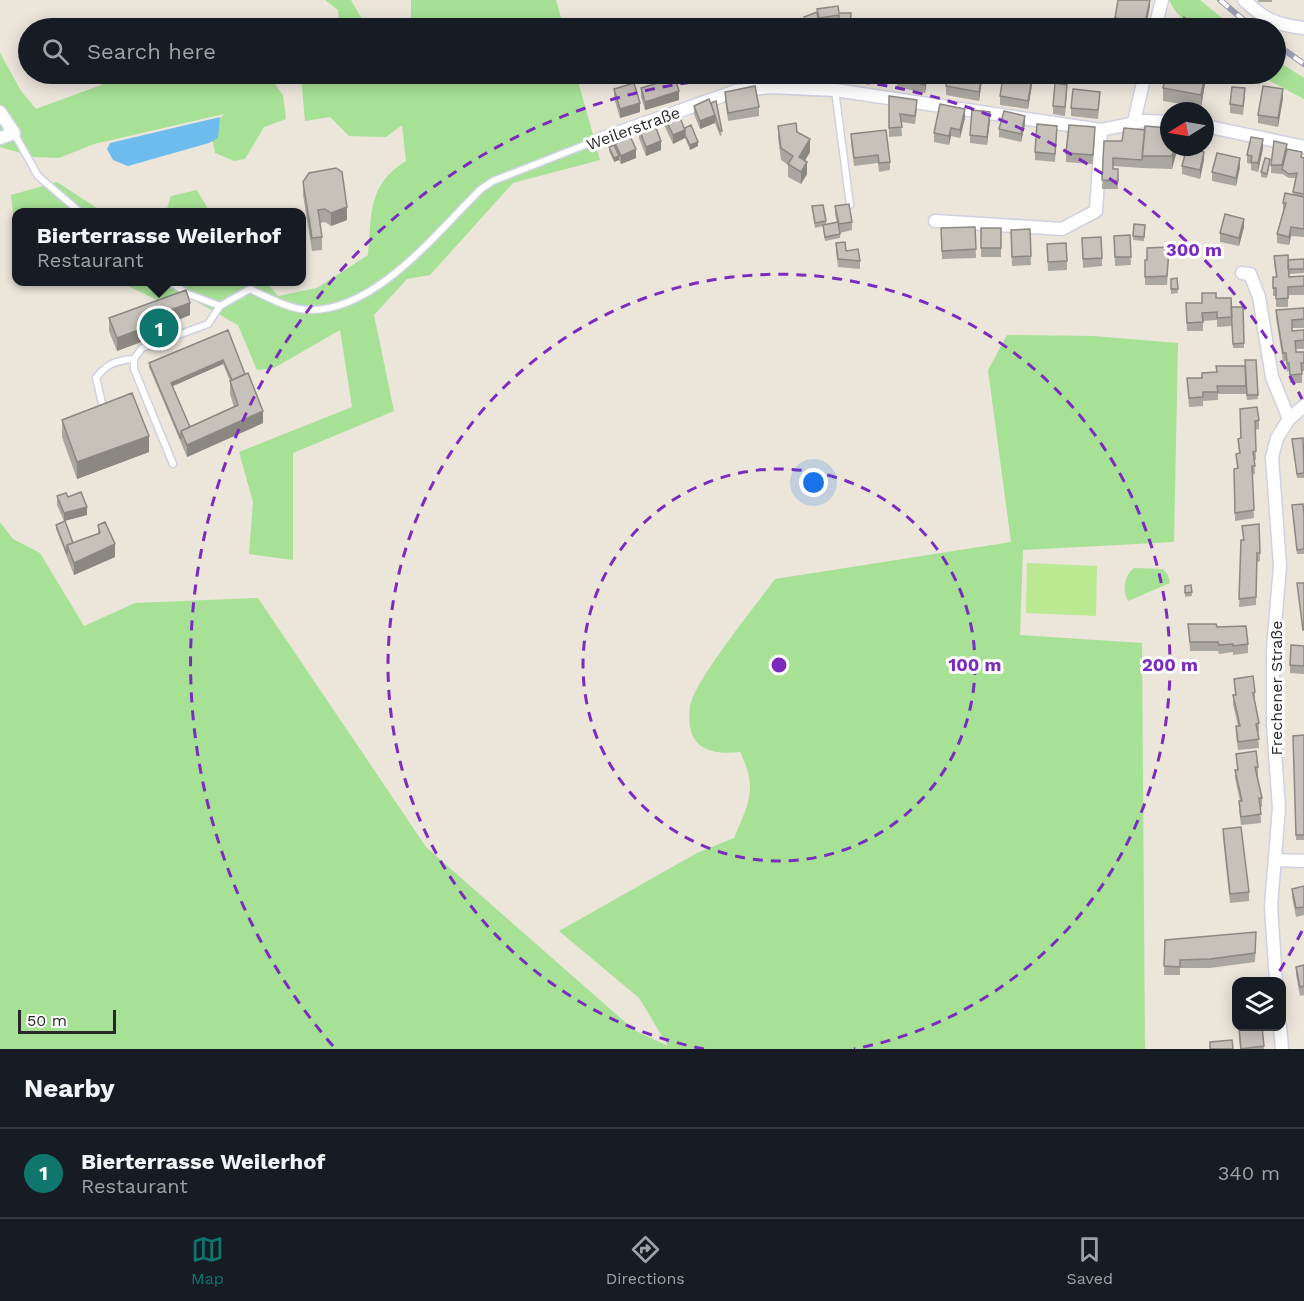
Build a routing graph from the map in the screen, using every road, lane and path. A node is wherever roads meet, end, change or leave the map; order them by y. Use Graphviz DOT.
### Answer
graph roads {
  1 [pos="1162,0"];
  2 [pos="1244,0"];
  3 [pos="1158,18"];
  4 [pos="1267,18"];
  5 [pos="1286,26"];
  6 [pos="1304,28"];
  7 [pos="1143,84"];
  8 [pos="834,90"];
  9 [pos="0,112"];
  10 [pos="1134,122"];
  11 [pos="1160,122"];
  12 [pos="1214,128"];
  13 [pos="1101,130"];
  14 [pos="14,133"];
  15 [pos="0,138"];
  16 [pos="600,139"];
  17 [pos="1304,147"];
  18 [pos="850,204"];
  19 [pos="74,208"];
  20 [pos="935,221"];
  21 [pos="1242,273"];
  22 [pos="176,286"];
  23 [pos="220,306"];
  24 [pos="134,359"];
  25 [pos="102,403"];
  26 [pos="1304,405"];
  27 [pos="1289,419"];
  28 [pos="173,465"];
  29 [pos="1276,860"];
  30 [pos="1304,861"];
  31 [pos="1276,977"];
  32 [pos="1280,1031"];
  33 [pos="1282,1049"];
  1 -- 3 [label="street"];
  2 -- 4 [label="street"];
  5 -- 6 [label="street"];
  7 -- 10 [label="street"];
  8 -- 13 [label="street, Weilerstraße"];
  8 -- 16 [label="street, Weilerstraße"];
  8 -- 18 [label="lane"];
  9 -- 14 [label="street"];
  10 -- 11 [label="street, Weilerstraße"];
  10 -- 13 [label="street, Weilerstraße"];
  12 -- 17 [label="street"];
  13 -- 20 [label="street"];
  14 -- 15 [label="street"];
  14 -- 19 [label="lane"];
  16 -- 23 [label="lane, Weilerstraße"];
  21 -- 27 [label="street"];
  22 -- 23 [label="lane"];
  23 -- 24 [label="lane, Weilerstraße"];
  24 -- 25 [label="lane, Weilerstraße"];
  24 -- 28 [label="lane"];
  26 -- 27 [label="street, Frechener Straße"];
  27 -- 29 [label="street, Frechener Straße"];
  29 -- 30 [label="street"];
  29 -- 31 [label="street, Frechener Straße"];
  32 -- 33 [label="street"];
}
